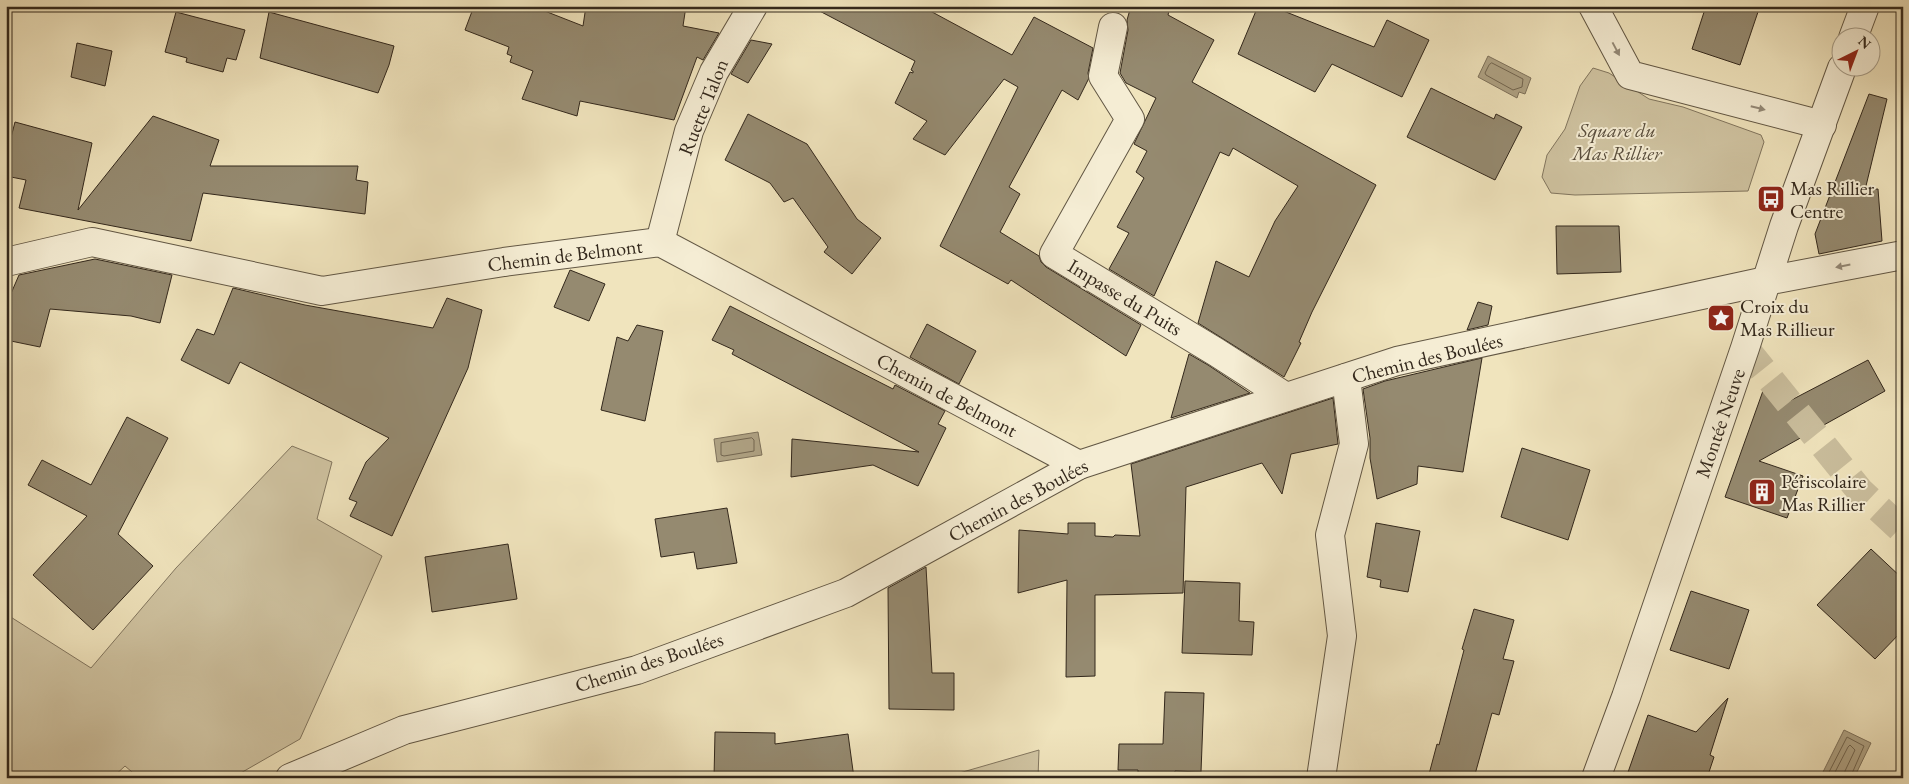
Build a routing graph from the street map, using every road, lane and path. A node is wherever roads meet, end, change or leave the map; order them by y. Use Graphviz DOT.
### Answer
graph roads {
  1 [pos="752,6"];
  2 [pos="1593,6"];
  3 [pos="1865,6"];
  4 [pos="1113,27"];
  5 [pos="1857,28"];
  6 [pos="1838,78"];
  7 [pos="1822,125"];
  8 [pos="660,242"];
  9 [pos="1897,256"];
  10 [pos="6,262"];
  11 [pos="1766,281"];
  12 [pos="1346,378"];
  13 [pos="1286,398"];
  14 [pos="1079,465"];
  15 [pos="290,778"];
  16 [pos="1321,778"];
  17 [pos="1596,778"];
  1 -- 8 [label="street, Ruette Talon"];
  2 -- 7 [label="street, one-way"];
  3 -- 5 [label="street"];
  4 -- 13 [label="street, Impasse du Puits"];
  6 -- 7 [label="street, Montée Neuve"];
  7 -- 11 [label="street, Montée Neuve"];
  8 -- 10 [label="street, Chemin de Belmont"];
  8 -- 14 [label="street, Chemin de Belmont"];
  9 -- 11 [label="street, Chemin des Boulées, one-way"];
  11 -- 12 [label="street, Chemin des Boulées"];
  11 -- 17 [label="street, Montée Neuve"];
  12 -- 13 [label="street, Chemin des Boulées"];
  12 -- 16 [label="street"];
  13 -- 14 [label="street, Chemin des Boulées"];
  14 -- 15 [label="street, Chemin des Boulées"];
}
